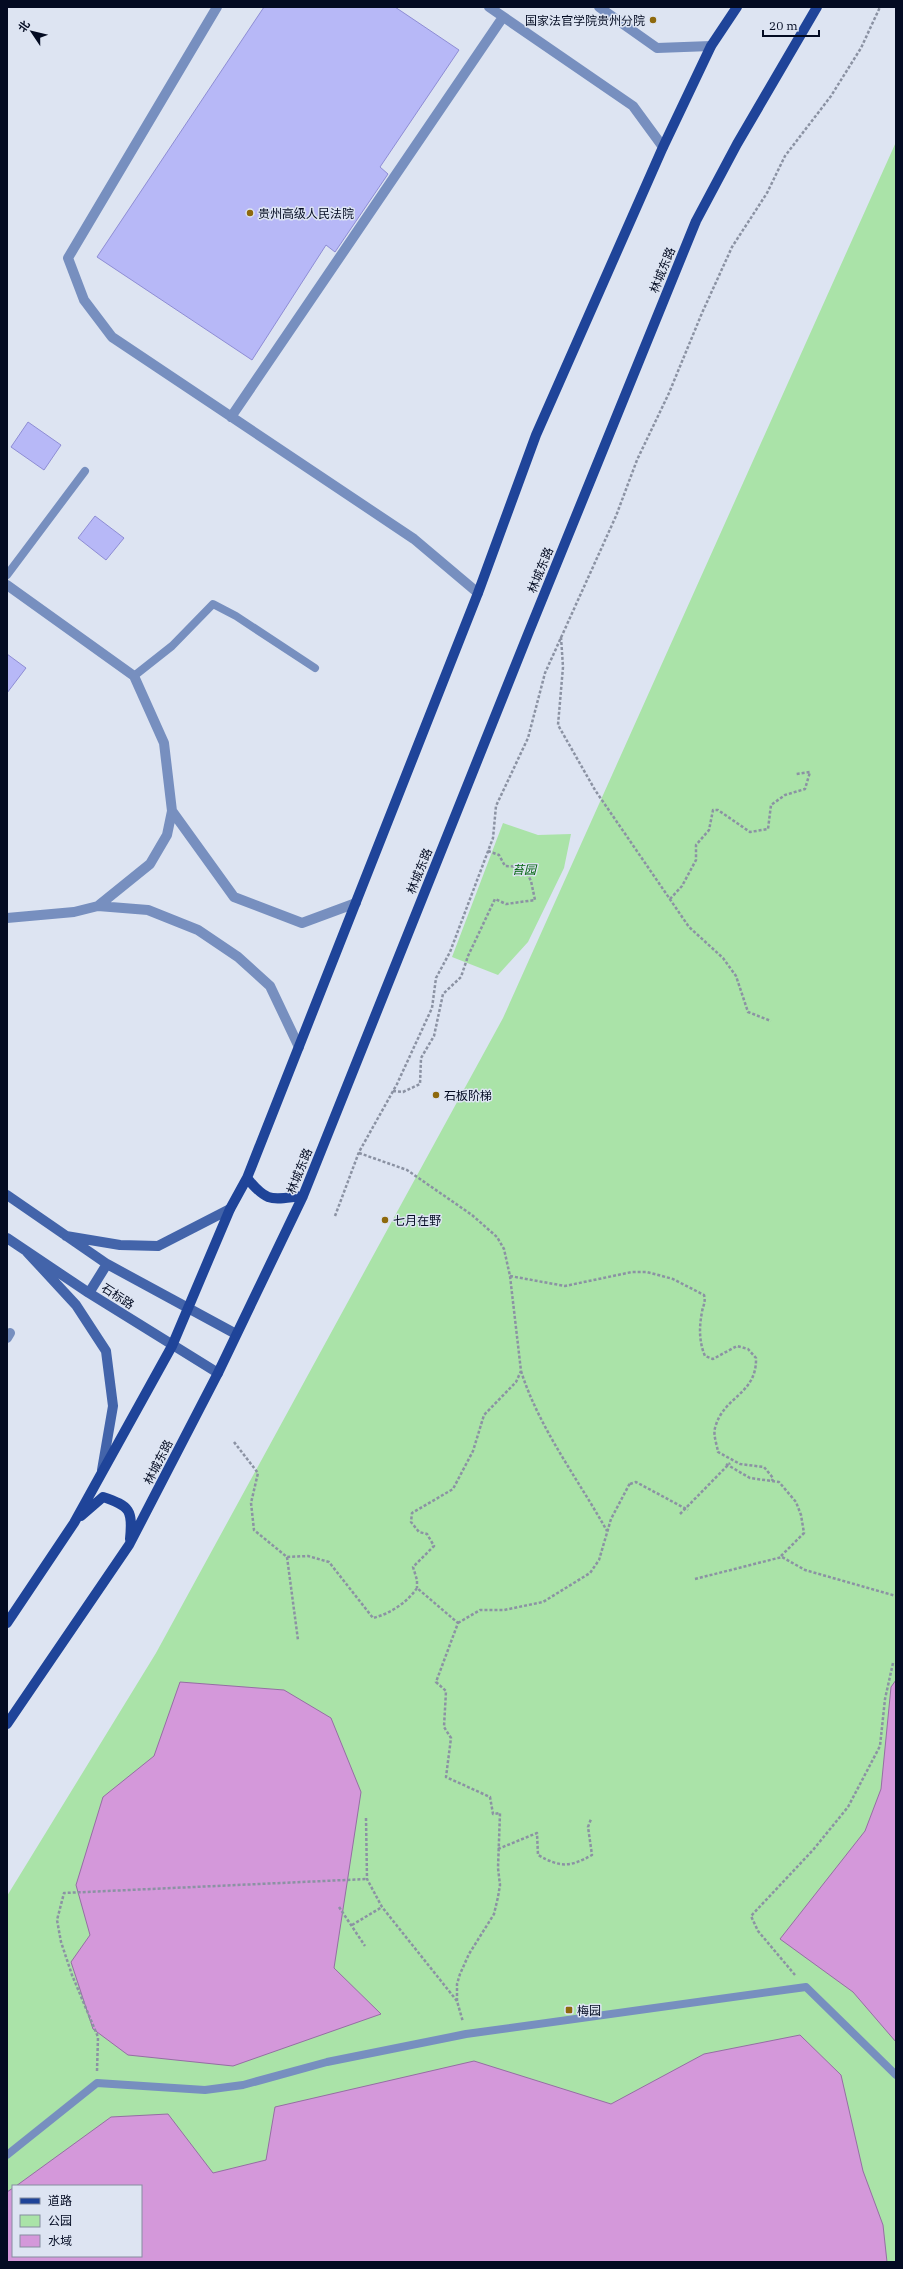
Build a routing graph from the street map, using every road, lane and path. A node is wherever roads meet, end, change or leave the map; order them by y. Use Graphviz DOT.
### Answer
graph roads {
  1 [pos="217,7"];
  2 [pos="489,7"];
  3 [pos="599,7"];
  4 [pos="737,7"];
  5 [pos="817,7"];
  6 [pos="880,7"];
  7 [pos="502,17"];
  8 [pos="711,46"];
  9 [pos="663,147"];
  10 [pos="231,417"];
  11 [pos="85,471"];
  12 [pos="7,575"];
  13 [pos="7,585"];
  14 [pos="478,593"];
  15 [pos="561,636"];
  16 [pos="315,668"];
  17 [pos="134,676"];
  18 [pos="796,774"];
  19 [pos="172,811"];
  20 [pos="488,851"];
  21 [pos="670,900"];
  22 [pos="356,903"];
  23 [pos="98,906"];
  24 [pos="7,918"];
  25 [pos="771,1021"];
  26 [pos="299,1047"];
  27 [pos="393,1091"];
  28 [pos="359,1152"];
  29 [pos="247,1178"];
  30 [pos="7,1195"];
  31 [pos="303,1196"];
  32 [pos="230,1209"];
  33 [pos="335,1216"];
  34 [pos="62,1235"];
  35 [pos="7,1238"];
  36 [pos="27,1252"];
  37 [pos="107,1264"];
  38 [pos="510,1276"];
  39 [pos="89,1293"];
  40 [pos="188,1309"];
  41 [pos="236,1334"];
  42 [pos="172,1346"];
  43 [pos="521,1371"];
  44 [pos="218,1373"];
  45 [pos="234,1442"];
  46 [pos="101,1476"];
  47 [pos="772,1481"];
  48 [pos="684,1508"];
  49 [pos="688,1510"];
  50 [pos="680,1514"];
  51 [pos="74,1523"];
  52 [pos="607,1531"];
  53 [pos="129,1545"];
  54 [pos="287,1557"];
  55 [pos="775,1558"];
  56 [pos="695,1579"];
  57 [pos="417,1588"];
  58 [pos="896,1596"];
  59 [pos="7,1622"];
  60 [pos="458,1623"];
  61 [pos="298,1640"];
  62 [pos="893,1663"];
  63 [pos="7,1724"];
  64 [pos="366,1818"];
  65 [pos="591,1819"];
  66 [pos="498,1849"];
  67 [pos="366,1878"];
  68 [pos="339,1906"];
  69 [pos="382,1907"];
  70 [pos="352,1925"];
  71 [pos="365,1946"];
  72 [pos="806,1988"];
  73 [pos="457,2001"];
  74 [pos="466,2034"];
  75 [pos="896,2074"];
  76 [pos="97,2082"];
  77 [pos="7,2155"];
  1 -- 10 [label="street"];
  2 -- 7 [label="street"];
  3 -- 8 [label="street"];
  4 -- 8 [label="main road"];
  5 -- 31 [label="main road, 林城东路"];
  6 -- 15 [label="path"];
  7 -- 9 [label="street"];
  7 -- 10 [label="street"];
  8 -- 9 [label="main road"];
  9 -- 14 [label="main road"];
  10 -- 14 [label="street"];
  11 -- 12 [label="lane"];
  13 -- 17 [label="street"];
  14 -- 22 [label="main road"];
  15 -- 20 [label="path"];
  15 -- 21 [label="path"];
  16 -- 17 [label="lane"];
  17 -- 19 [label="street"];
  18 -- 21 [label="path"];
  19 -- 22 [label="street"];
  19 -- 23 [label="street"];
  20 -- 27 [label="path"];
  20 -- 27 [label="path"];
  21 -- 25 [label="path"];
  22 -- 26 [label="main road"];
  23 -- 24 [label="street"];
  23 -- 26 [label="street"];
  26 -- 29 [label="main road"];
  27 -- 28 [label="path"];
  28 -- 33 [label="path"];
  28 -- 38 [label="path"];
  29 -- 31 [label="main road"];
  29 -- 32 [label="main road"];
  30 -- 34 [label="main road, 石标路"];
  31 -- 41 [label="main road, 林城东路"];
  32 -- 34 [label="main road"];
  32 -- 40 [label="main road"];
  34 -- 37 [label="main road, 石标路"];
  35 -- 36 [label="main road, 石标路"];
  36 -- 39 [label="main road, 石标路"];
  36 -- 46 [label="main road"];
  37 -- 39 [label="main road"];
  37 -- 40 [label="main road, 石标路"];
  38 -- 43 [label="path"];
  38 -- 47 [label="path"];
  39 -- 42 [label="main road, 石标路"];
  40 -- 41 [label="main road, 石标路"];
  40 -- 42 [label="main road"];
  41 -- 44 [label="main road, 林城东路"];
  42 -- 44 [label="main road, 石标路"];
  42 -- 46 [label="main road"];
  43 -- 52 [label="path"];
  43 -- 57 [label="path"];
  44 -- 53 [label="main road, 林城东路"];
  45 -- 54 [label="path"];
  46 -- 51 [label="main road"];
  47 -- 48 [label="path"];
  47 -- 55 [label="path"];
  48 -- 49 [label="path"];
  48 -- 50 [label="path"];
  48 -- 52 [label="path"];
  51 -- 53 [label="main road"];
  51 -- 59 [label="main road"];
  52 -- 60 [label="path"];
  53 -- 63 [label="main road, 林城东路"];
  54 -- 57 [label="path"];
  54 -- 61 [label="path"];
  55 -- 56 [label="path"];
  55 -- 58 [label="path"];
  57 -- 60 [label="path"];
  60 -- 66 [label="path"];
  62 -- 72 [label="path"];
  64 -- 67 [label="path"];
  65 -- 66 [label="path"];
  66 -- 73 [label="path"];
  67 -- 69 [label="path"];
  67 -- 76 [label="path"];
  68 -- 70 [label="path"];
  69 -- 70 [label="path"];
  69 -- 73 [label="path"];
  70 -- 71 [label="path"];
  72 -- 74 [label="lane"];
  72 -- 75 [label="lane"];
  73 -- 74 [label="path"];
  74 -- 76 [label="lane"];
  76 -- 77 [label="lane"];
}
